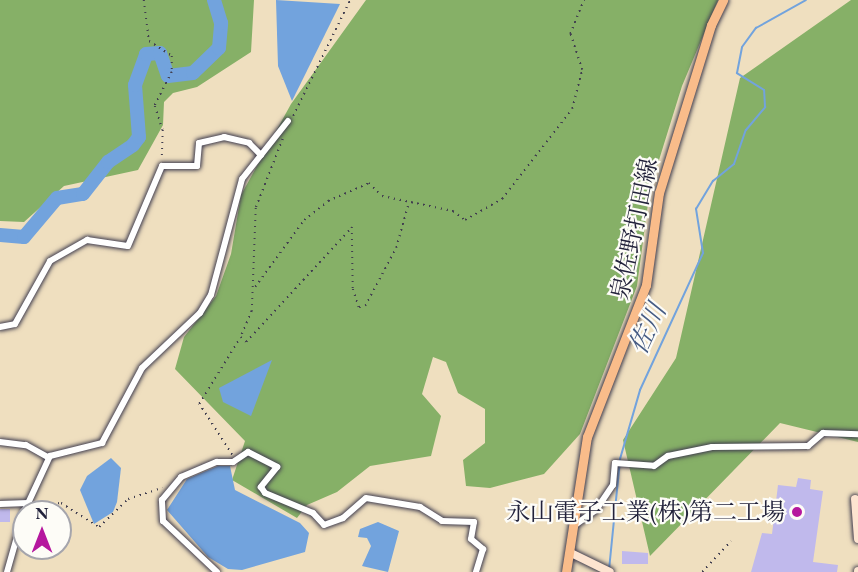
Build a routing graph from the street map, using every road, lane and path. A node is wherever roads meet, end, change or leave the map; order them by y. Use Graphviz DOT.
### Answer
graph roads {
  1 [pos="144,0"];
  2 [pos="350,0"];
  3 [pos="584,0"];
  4 [pos="723,0"];
  5 [pos="288,121"];
  6 [pos="285,135"];
  7 [pos="261,155"];
  8 [pos="162,166"];
  9 [pos="408,205"];
  10 [pos="254,287"];
  11 [pos="0,327"];
  12 [pos="241,337"];
  13 [pos="858,434"];
  14 [pos="0,442"];
  15 [pos="49,458"];
  16 [pos="236,460"];
  17 [pos="181,477"];
  18 [pos="855,499"];
  19 [pos="30,500"];
  20 [pos="72,510"];
  21 [pos="575,525"];
  22 [pos="858,539"];
  23 [pos="731,541"];
  24 [pos="571,553"];
  25 [pos="12,554"];
  26 [pos="7,572"];
  27 [pos="218,572"];
  28 [pos="476,572"];
  29 [pos="566,572"];
  30 [pos="610,572"];
  31 [pos="702,572"];
  1 -- 8 [label="path"];
  2 -- 5 [label="path"];
  3 -- 9 [label="path"];
  4 -- 21 [label="main road, 泉佐野打田線"];
  5 -- 7 [label="street"];
  6 -- 10 [label="path"];
  7 -- 8 [label="street"];
  7 -- 15 [label="street"];
  8 -- 11 [label="street"];
  9 -- 10 [label="path"];
  9 -- 12 [label="path"];
  10 -- 12 [label="path"];
  12 -- 16 [label="path"];
  13 -- 21 [label="street"];
  14 -- 15 [label="street"];
  15 -- 19 [label="street"];
  16 -- 17 [label="street"];
  16 -- 28 [label="street"];
  17 -- 20 [label="path"];
  17 -- 27 [label="street"];
  18 -- 22 [label="street"];
  21 -- 24 [label="main road, 泉佐野打田線"];
  23 -- 31 [label="path"];
  24 -- 29 [label="main road, 泉佐野打田線"];
  24 -- 30 [label="street"];
  25 -- 26 [label="street"];
}
